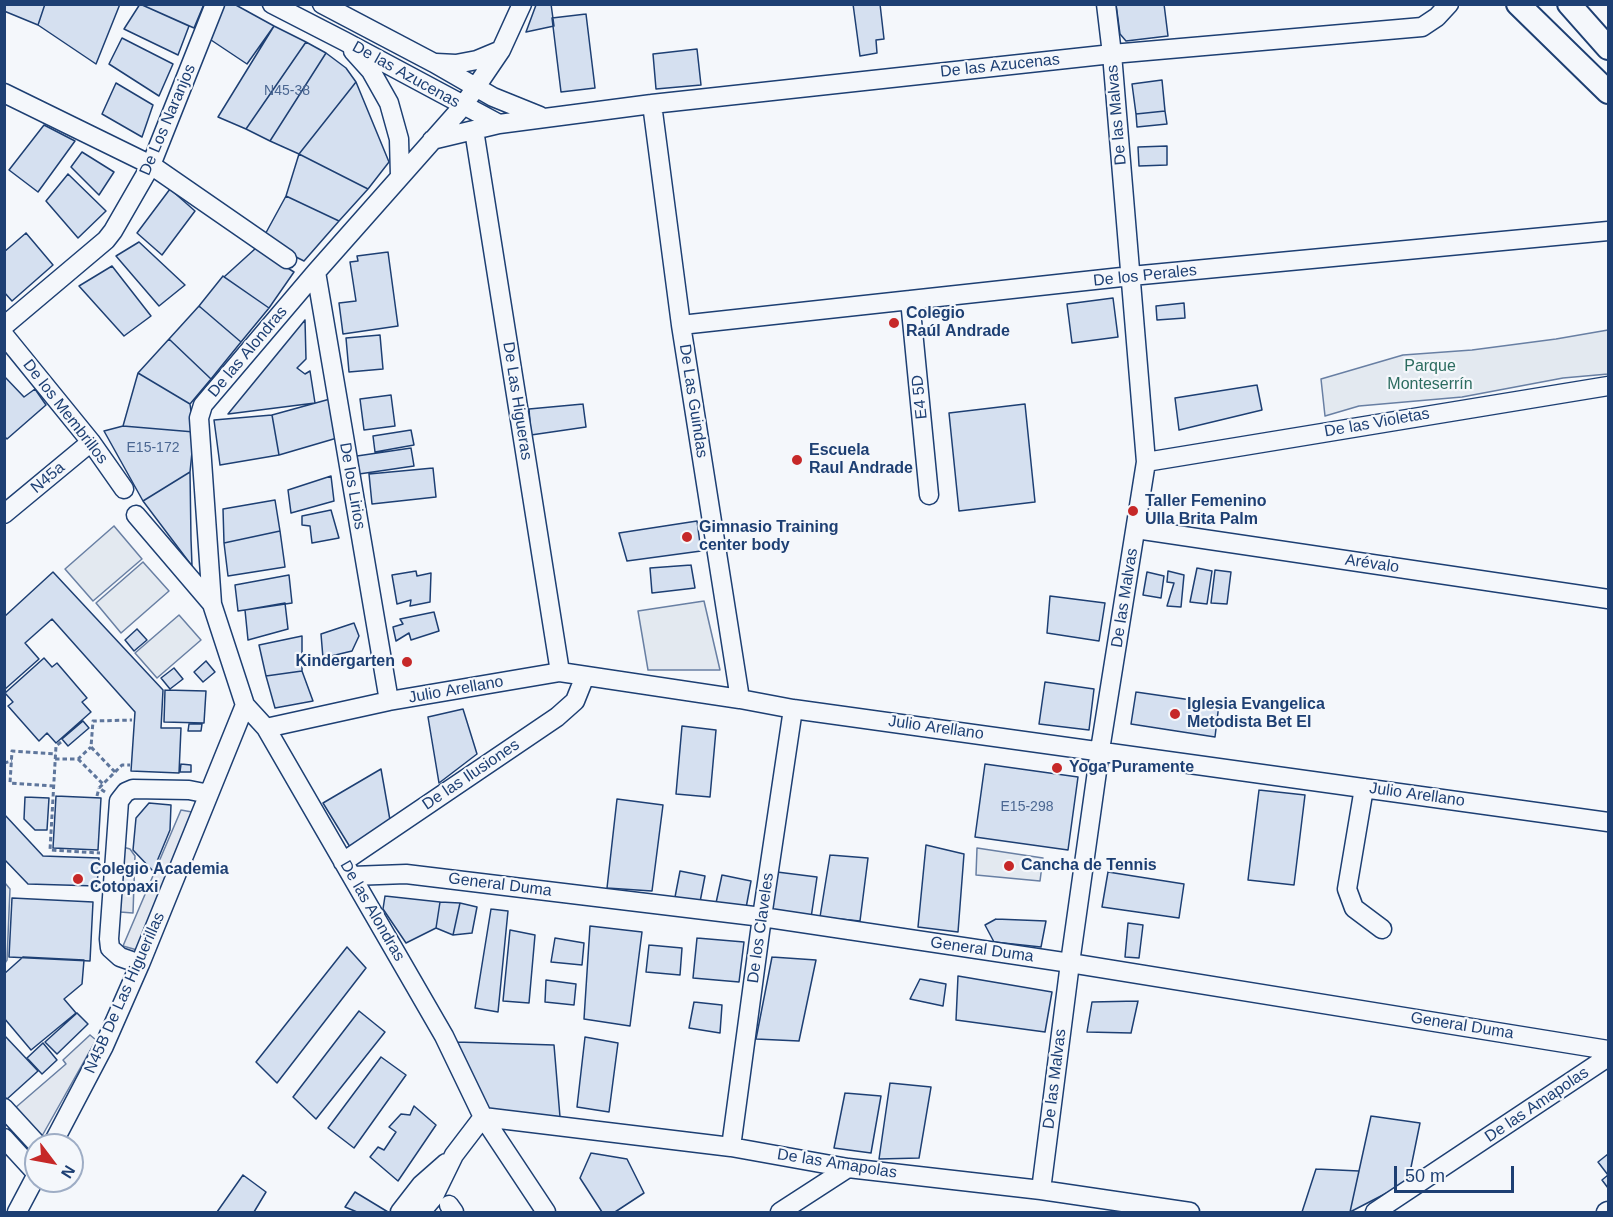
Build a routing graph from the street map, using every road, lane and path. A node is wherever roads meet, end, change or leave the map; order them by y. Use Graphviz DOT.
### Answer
graph roads {
  1 [pos="215,4"];
  2 [pos="272,4"];
  3 [pos="322,4"];
  4 [pos="522,4"];
  5 [pos="1106,4"];
  6 [pos="1449,4"];
  7 [pos="1518,4"];
  8 [pos="1569,4"];
  9 [pos="344,40"];
  10 [pos="1608,48"];
  11 [pos="501,50"];
  12 [pos="1112,54"];
  13 [pos="434,63"];
  14 [pos="477,88"];
  15 [pos="1608,92"];
  16 [pos="4,93"];
  17 [pos="652,104"];
  18 [pos="463,106"];
  19 [pos="545,117"];
  20 [pos="499,124"];
  21 [pos="474,130"];
  22 [pos="432,140"];
  23 [pos="151,165"];
  24 [pos="400,176"];
  25 [pos="1608,231"];
  26 [pos="287,259"];
  27 [pos="316,272"];
  28 [pos="1131,276"];
  29 [pos="910,300"];
  30 [pos="681,325"];
  31 [pos="4,326"];
  32 [pos="4,335"];
  33 [pos="1608,386"];
  34 [pos="91,442"];
  35 [pos="1146,462"];
  36 [pos="124,489"];
  37 [pos="930,495"];
  38 [pos="4,514"];
  39 [pos="136,514"];
  40 [pos="1136,529"];
  41 [pos="1608,599"];
  42 [pos="212,604"];
  43 [pos="560,672"];
  44 [pos="585,676"];
  45 [pos="740,699"];
  46 [pos="389,701"];
  47 [pos="245,705"];
  48 [pos="793,709"];
  49 [pos="132,720"];
  50 [pos="266,728"];
  51 [pos="61,742"];
  52 [pos="91,747"];
  53 [pos="1100,750"];
  54 [pos="4,751"];
  55 [pos="12,751"];
  56 [pos="56,754"];
  57 [pos="55,759"];
  58 [pos="78,759"];
  59 [pos="12,761"];
  60 [pos="4,763"];
  61 [pos="115,772"];
  62 [pos="4,777"];
  63 [pos="10,780"];
  64 [pos="103,784"];
  65 [pos="54,786"];
  66 [pos="99,788"];
  67 [pos="1364,788"];
  68 [pos="209,794"];
  69 [pos="97,796"];
  70 [pos="1608,822"];
  71 [pos="115,853"];
  72 [pos="348,869"];
  73 [pos="762,917"];
  74 [pos="1382,929"];
  75 [pos="1070,963"];
  76 [pos="140,964"];
  77 [pos="1608,1050"];
  78 [pos="1608,1057"];
  79 [pos="4,1108"];
  80 [pos="483,1117"];
  81 [pos="27,1133"];
  82 [pos="58,1133"];
  83 [pos="4,1138"];
  84 [pos="731,1147"];
  85 [pos="454,1155"];
  86 [pos="24,1160"];
  87 [pos="848,1168"];
  88 [pos="1041,1190"];
  89 [pos="26,1193"];
  90 [pos="17,1212"];
  91 [pos="400,1212"];
  92 [pos="421,1212"];
  93 [pos="546,1212"];
  94 [pos="780,1212"];
  95 [pos="1190,1212"];
  96 [pos="1375,1212"];
  1 -- 23 [label="street, De Los Naranjos"];
  2 -- 9 [label="street, De las Azucenas"];
  3 -- 13 [label="street, De las Azucenas"];
  4 -- 11 [label="street"];
  5 -- 12 [label="street, De las Malvas"];
  6 -- 12 [label="street, De las Azucenas"];
  7 -- 15 [label="main road"];
  8 -- 10 [label="main road"];
  9 -- 18 [label="street, De las Azucenas"];
  9 -- 24 [label="street"];
  11 -- 13 [label="street"];
  11 -- 14 [label="street"];
  12 -- 17 [label="street, De las Azucenas"];
  12 -- 28 [label="street, De las Malvas"];
  13 -- 14 [label="street, De las Azucenas"];
  14 -- 18 [label="street"];
  14 -- 19 [label="street, De las Azucenas"];
  16 -- 23 [label="street"];
  17 -- 19 [label="street, De las Azucenas"];
  17 -- 30 [label="street, De Las Guindas"];
  18 -- 20 [label="street, De las Azucenas"];
  18 -- 22 [label="street"];
  19 -- 20 [label="street, De las Azucenas"];
  20 -- 21 [label="street"];
  21 -- 22 [label="street"];
  21 -- 43 [label="street, De Las Higueras"];
  22 -- 24 [label="street"];
  23 -- 26 [label="street"];
  23 -- 31 [label="street, De Los Naranjos"];
  24 -- 27 [label="street, De las Alondras"];
  25 -- 28 [label="street, De los Perales"];
  27 -- 42 [label="street, De las Alondras"];
  27 -- 46 [label="street, De los Lirios"];
  28 -- 29 [label="street, De los Perales"];
  28 -- 35 [label="street, De las Malvas"];
  29 -- 30 [label="street, De los Perales"];
  29 -- 37 [label="street, E4 5D"];
  30 -- 45 [label="street, De Las Guindas"];
  32 -- 34 [label="street, De los Membrillos"];
  33 -- 35 [label="street, De las Violetas"];
  34 -- 36 [label="street, De los Membrillos"];
  34 -- 38 [label="street, N45a"];
  35 -- 40 [label="street, De las Malvas"];
  39 -- 42 [label="street, De las Alondras"];
  40 -- 41 [label="street, Arévalo"];
  40 -- 53 [label="street, De las Malvas"];
  42 -- 47 [label="street, De las Alondras"];
  43 -- 44 [label="street, Julio Arellano"];
  43 -- 46 [label="street, Julio Arellano"];
  44 -- 45 [label="street, Julio Arellano"];
  44 -- 72 [label="street, De las Ilusiones"];
  45 -- 48 [label="street, Julio Arellano"];
  46 -- 50 [label="street, Julio Arellano"];
  47 -- 50 [label="street, De las Alondras"];
  47 -- 68 [label="street, N45B De Las Higuerillas"];
  48 -- 53 [label="street, Julio Arellano"];
  48 -- 73 [label="street, De los Claveles"];
  49 -- 52 [label="path"];
  50 -- 72 [label="street, De las Alondras"];
  51 -- 57 [label="path"];
  52 -- 58 [label="path"];
  52 -- 61 [label="path"];
  53 -- 67 [label="street, Julio Arellano"];
  53 -- 75 [label="street, De las Malvas"];
  54 -- 55 [label="path"];
  55 -- 56 [label="path"];
  55 -- 59 [label="path"];
  57 -- 58 [label="path"];
  57 -- 65 [label="path"];
  58 -- 64 [label="path"];
  59 -- 60 [label="path"];
  59 -- 63 [label="path"];
  62 -- 63 [label="path"];
  63 -- 65 [label="path"];
  65 -- 71 [label="path"];
  66 -- 69 [label="path"];
  67 -- 70 [label="street, Julio Arellano"];
  67 -- 74 [label="street"];
  68 -- 71 [label="street"];
  68 -- 76 [label="street, N45B De Las Higuerillas"];
  71 -- 76 [label="street"];
  72 -- 73 [label="street, General Duma"];
  72 -- 80 [label="street, De las Alondras"];
  73 -- 75 [label="street, General Duma"];
  73 -- 84 [label="street, De los Claveles"];
  75 -- 77 [label="street, General Duma"];
  75 -- 88 [label="street, De las Malvas"];
  76 -- 82 [label="street, N45B De Las Higuerillas"];
  78 -- 96 [label="street, De las Amapolas"];
  79 -- 81 [label="street"];
  80 -- 84 [label="street, De las Amapolas"];
  80 -- 85 [label="street"];
  80 -- 93 [label="street, De las Alondras"];
  83 -- 86 [label="street"];
  84 -- 87 [label="street, De las Amapolas"];
  85 -- 91 [label="street"];
  85 -- 92 [label="street"];
  87 -- 88 [label="street, De las Amapolas"];
  87 -- 94 [label="street"];
  88 -- 95 [label="street, De las Amapolas"];
  89 -- 90 [label="street"];
}
